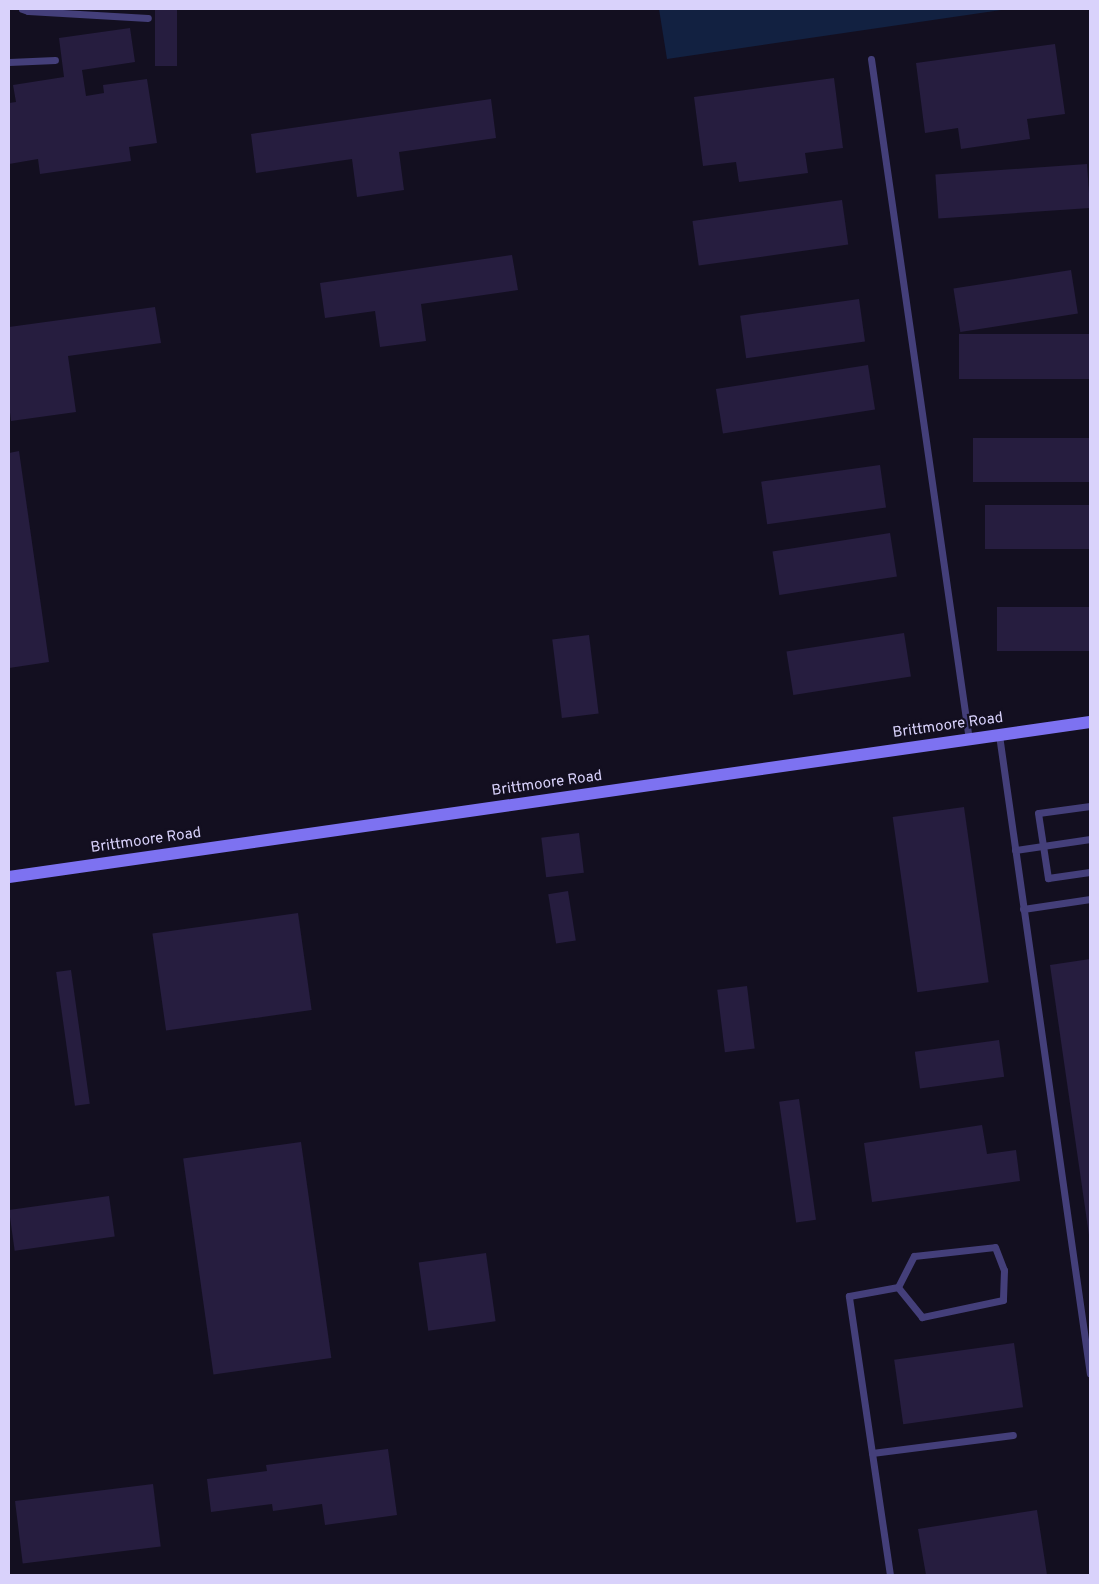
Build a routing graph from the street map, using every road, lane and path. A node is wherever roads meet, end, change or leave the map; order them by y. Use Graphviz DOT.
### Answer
graph roads {
  1 [pos="22,9"];
  2 [pos="148,18"];
  3 [pos="871,59"];
  4 [pos="55,60"];
  5 [pos="9,62"];
  6 [pos="1090,722"];
  7 [pos="998,735"];
  8 [pos="969,740"];
  9 [pos="1090,806"];
  10 [pos="1090,839"];
  11 [pos="1043,846"];
  12 [pos="1015,850"];
  13 [pos="1090,872"];
  14 [pos="9,877"];
  15 [pos="1090,899"];
  16 [pos="1023,909"];
  17 [pos="898,1287"];
  18 [pos="1090,1374"];
  19 [pos="1013,1435"];
  20 [pos="872,1453"];
  21 [pos="890,1575"];
  1 -- 2 [label="lane"];
  3 -- 8 [label="lane"];
  4 -- 5 [label="lane"];
  6 -- 7 [label="main road, Brittmoore Road"];
  7 -- 8 [label="main road, Brittmoore Road"];
  7 -- 12 [label="lane"];
  8 -- 14 [label="main road, Brittmoore Road"];
  9 -- 11 [label="lane"];
  10 -- 11 [label="lane"];
  11 -- 12 [label="lane"];
  11 -- 13 [label="lane"];
  12 -- 16 [label="lane"];
  15 -- 16 [label="lane"];
  16 -- 18 [label="lane"];
  17 -- 17 [label="lane"];
  17 -- 20 [label="lane"];
  19 -- 20 [label="lane"];
  20 -- 21 [label="lane"];
}
